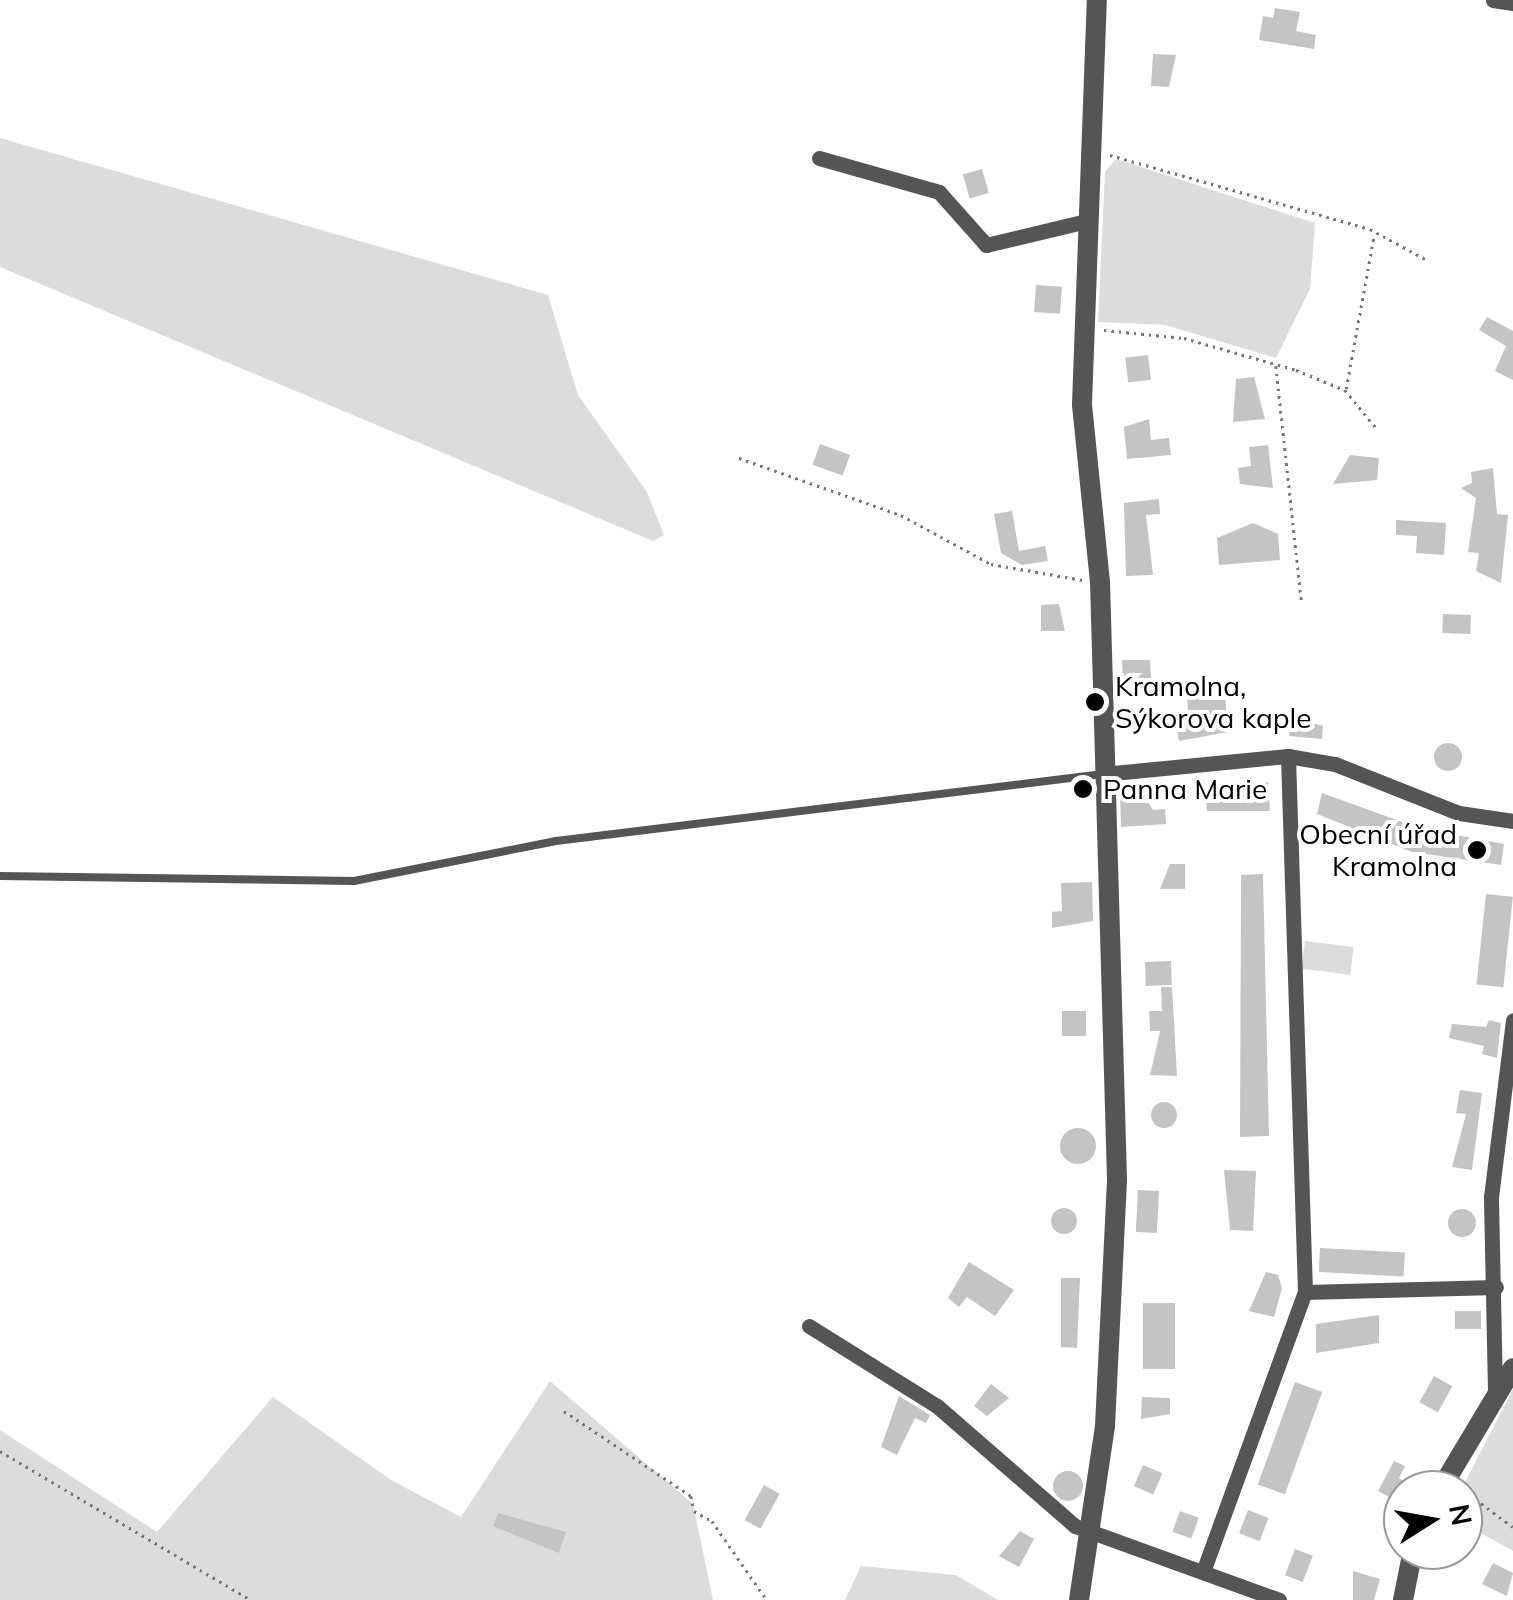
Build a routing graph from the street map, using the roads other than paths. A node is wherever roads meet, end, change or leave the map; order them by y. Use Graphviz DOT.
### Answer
graph roads {
  1 [pos="1097,0"];
  2 [pos="1493,0"];
  3 [pos="1513,2"];
  4 [pos="820,158"];
  5 [pos="1087,221"];
  6 [pos="1288,756"];
  7 [pos="1102,774"];
  8 [pos="1513,821"];
  9 [pos="0,876"];
  10 [pos="1513,1020"];
  11 [pos="1496,1287"];
  12 [pos="1305,1292"];
  13 [pos="810,1326"];
  14 [pos="1513,1368"];
  15 [pos="1495,1391"];
  16 [pos="1451,1470"];
  17 [pos="1088,1528"];
  18 [pos="1204,1569"];
  19 [pos="1409,1570"];
  20 [pos="1079,1600"];
  21 [pos="1279,1600"];
  22 [pos="1403,1600"];
  1 -- 5 [label="street"];
  2 -- 3 [label="street"];
  4 -- 5 [label="street"];
  5 -- 7 [label="street"];
  6 -- 7 [label="street"];
  6 -- 8 [label="street"];
  6 -- 12 [label="street"];
  7 -- 9 [label="lane"];
  7 -- 17 [label="street"];
  10 -- 11 [label="street"];
  11 -- 12 [label="street"];
  11 -- 15 [label="street"];
  12 -- 18 [label="street"];
  13 -- 17 [label="street"];
  14 -- 15 [label="street"];
  15 -- 16 [label="street"];
  17 -- 18 [label="street"];
  17 -- 20 [label="street"];
  18 -- 21 [label="street"];
  19 -- 22 [label="street"];
}
